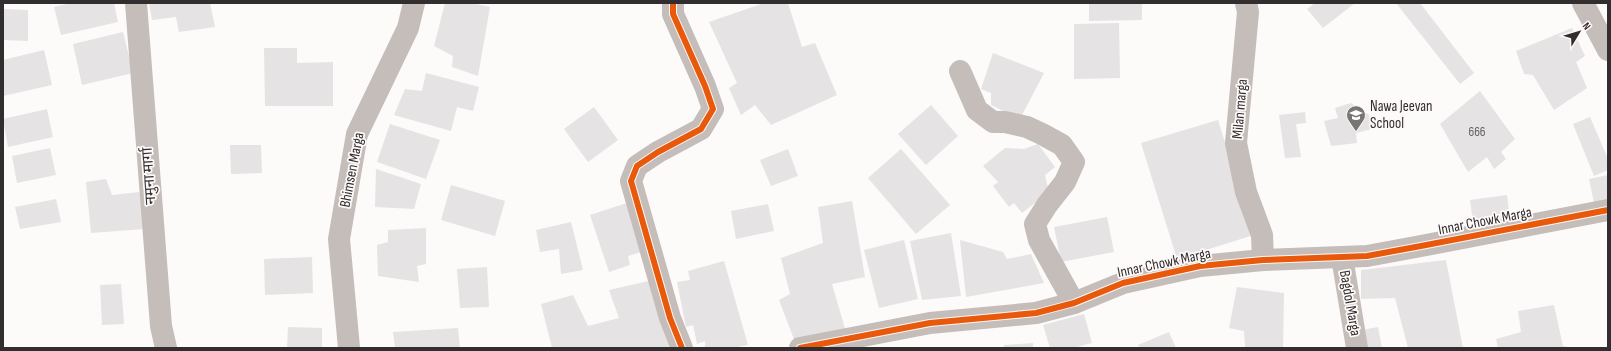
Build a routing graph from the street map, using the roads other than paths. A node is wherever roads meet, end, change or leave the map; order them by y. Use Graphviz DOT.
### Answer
graph roads {
  1 [pos="136,3"];
  2 [pos="414,3"];
  3 [pos="673,3"];
  4 [pos="1246,3"];
  5 [pos="1583,3"];
  6 [pos="1608,50"];
  7 [pos="960,71"];
  8 [pos="1608,210"];
  9 [pos="1342,257"];
  10 [pos="1263,260"];
  11 [pos="1074,303"];
  12 [pos="166,348"];
  13 [pos="349,348"];
  14 [pos="682,348"];
  15 [pos="800,348"];
  16 [pos="1357,348"];
  1 -- 12 [label="street, नमुना मार्गा"];
  2 -- 13 [label="street, Bhimsen Marga"];
  3 -- 14 [label="street"];
  4 -- 10 [label="street, Milan marga"];
  5 -- 6 [label="street"];
  7 -- 11 [label="street"];
  8 -- 9 [label="street, Innar Chowk Marga"];
  9 -- 10 [label="street, Innar Chowk Marga"];
  9 -- 16 [label="street, Bagdol Marga"];
  10 -- 11 [label="street, Innar Chowk Marga"];
  11 -- 15 [label="street, Innar Chowk Marga"];
}
